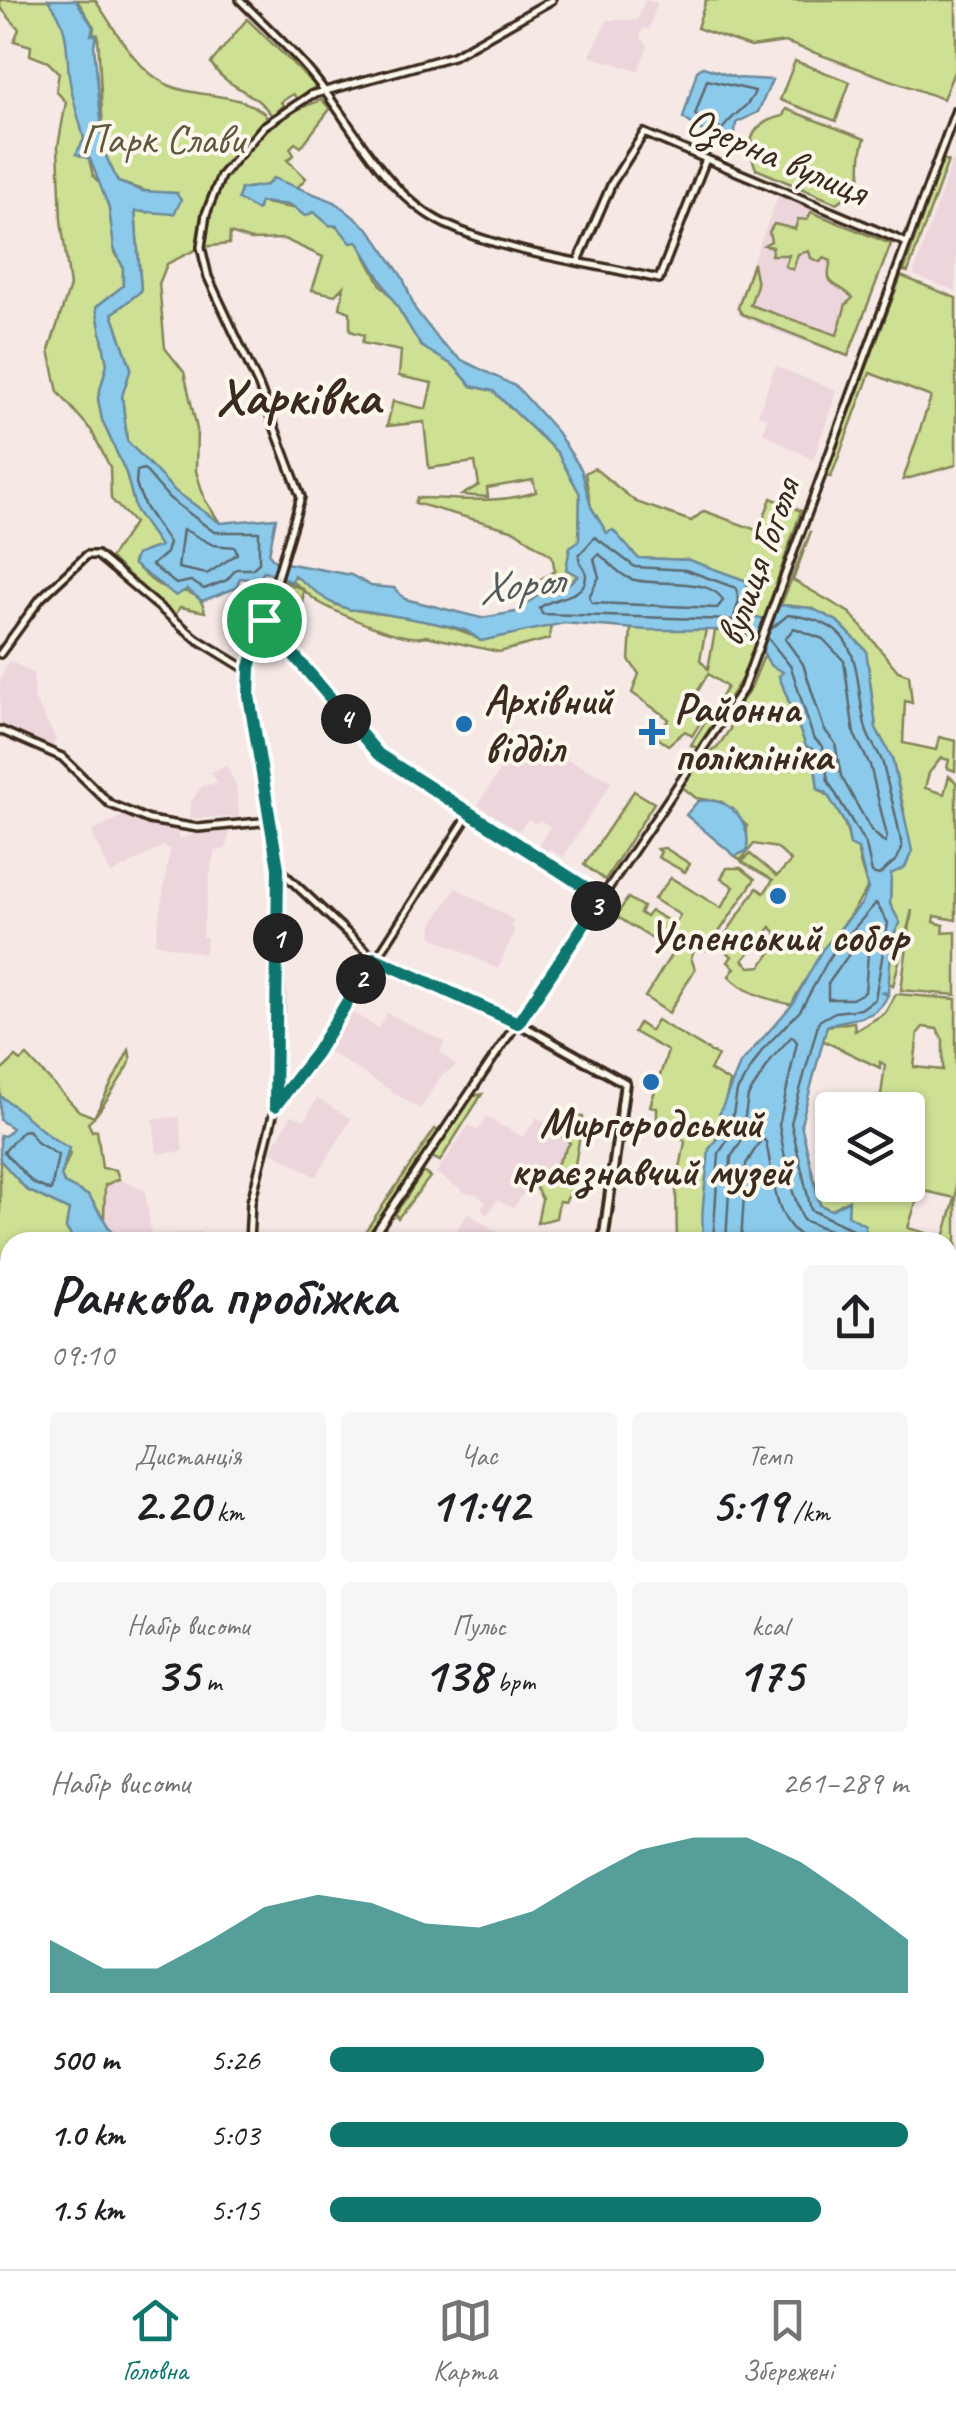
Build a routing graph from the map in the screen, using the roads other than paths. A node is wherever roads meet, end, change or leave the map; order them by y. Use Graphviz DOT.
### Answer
graph roads {
  1 [pos="240,0"];
  2 [pos="552,0"];
  3 [pos="323,90"];
  4 [pos="956,110"];
  5 [pos="706,158"];
  6 [pos="907,243"];
  7 [pos="579,259"];
  8 [pos="264,620"];
  9 [pos="274,636"];
  10 [pos="258,639"];
  11 [pos="0,654"];
  12 [pos="249,671"];
  13 [pos="0,730"];
  14 [pos="468,816"];
  15 [pos="271,821"];
  16 [pos="278,868"];
  17 [pos="602,898"];
  18 [pos="374,958"];
  19 [pos="518,1023"];
  20 [pos="275,1106"];
  21 [pos="250,1232"];
  22 [pos="375,1232"];
  23 [pos="604,1232"];
  1 -- 3 [label="street"];
  2 -- 3 [label="street"];
  3 -- 7 [label="street"];
  3 -- 8 [label="street"];
  4 -- 6 [label="street, вулиця Гоголя"];
  5 -- 6 [label="street, Озерна вулиця"];
  5 -- 7 [label="street, Озерна вулиця"];
  5 -- 7 [label="street"];
  6 -- 17 [label="street, вулиця Гоголя"];
  8 -- 9 [label="street"];
  8 -- 10 [label="street"];
  9 -- 10 [label="street"];
  9 -- 14 [label="street"];
  10 -- 12 [label="street"];
  11 -- 12 [label="street"];
  12 -- 15 [label="street"];
  13 -- 15 [label="street"];
  14 -- 17 [label="street"];
  14 -- 18 [label="street"];
  15 -- 16 [label="street"];
  16 -- 18 [label="street"];
  16 -- 20 [label="street"];
  17 -- 19 [label="street, вулиця Гоголя"];
  18 -- 19 [label="street"];
  18 -- 20 [label="street"];
  19 -- 22 [label="street, вулиця Гоголя"];
  19 -- 23 [label="main road"];
  20 -- 21 [label="street"];
}
